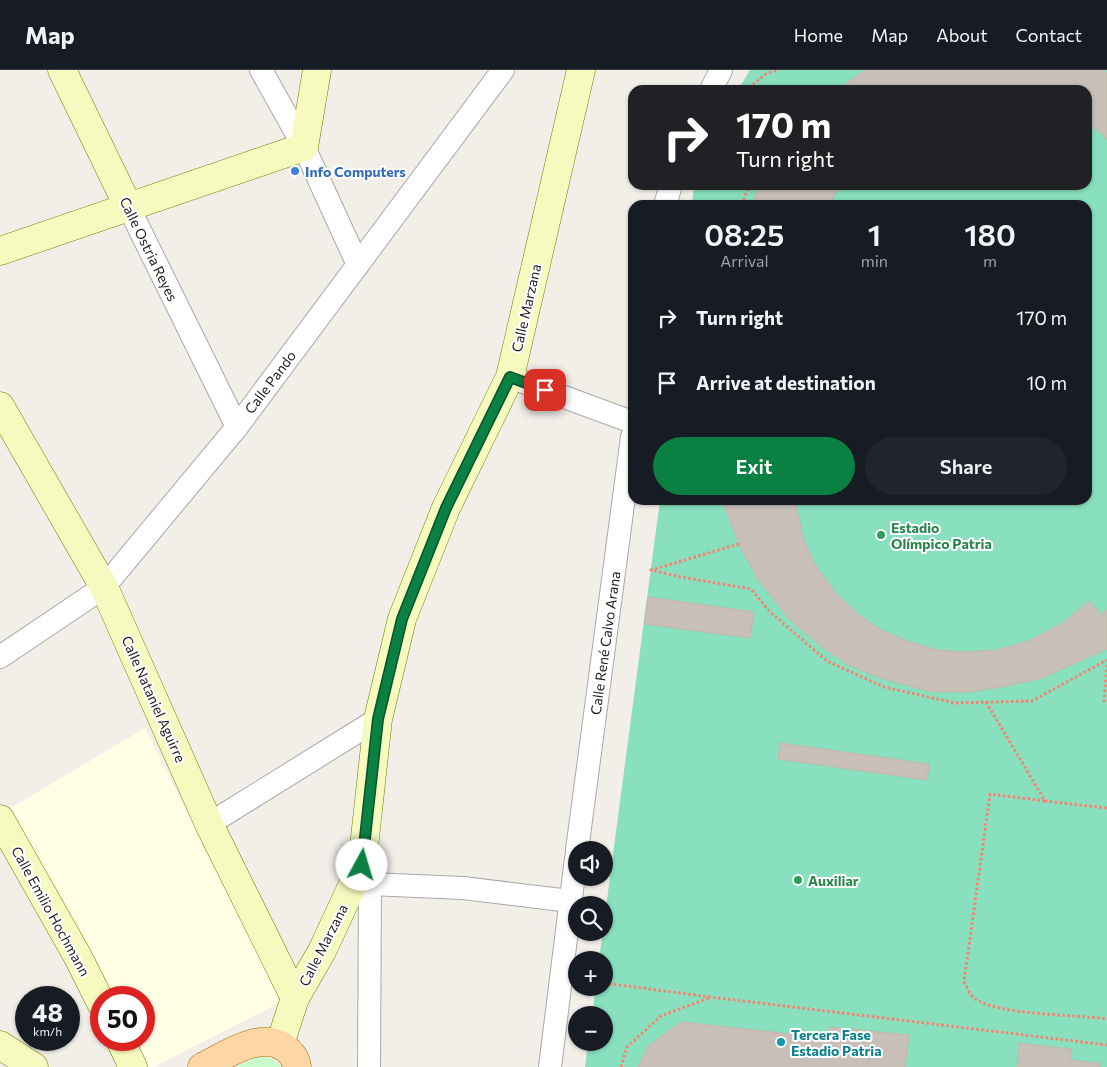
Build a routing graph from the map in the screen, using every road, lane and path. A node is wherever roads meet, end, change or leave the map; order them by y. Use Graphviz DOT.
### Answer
graph roads {
  1 [pos="62,70"];
  2 [pos="261,70"];
  3 [pos="317,70"];
  4 [pos="503,70"];
  5 [pos="580,70"];
  6 [pos="721,70"];
  7 [pos="776,70"];
  8 [pos="714,85"];
  9 [pos="753,85"];
  10 [pos="304,146"];
  11 [pos="128,206"];
  12 [pos="0,251"];
  13 [pos="358,265"];
  14 [pos="510,377"];
  15 [pos="0,406"];
  16 [pos="628,421"];
  17 [pos="237,427"];
  18 [pos="628,467"];
  19 [pos="738,544"];
  20 [pos="104,587"];
  21 [pos="0,657"];
  22 [pos="1107,660"];
  23 [pos="1107,665"];
  24 [pos="986,702"];
  25 [pos="1104,702"];
  26 [pos="378,719"];
  27 [pos="1045,800"];
  28 [pos="1107,808"];
  29 [pos="0,819"];
  30 [pos="209,824"];
  31 [pos="578,841"];
  32 [pos="366,874"];
  33 [pos="568,901"];
  34 [pos="568,918"];
  35 [pos="613,984"];
  36 [pos="92,986"];
  37 [pos="295,998"];
  38 [pos="710,998"];
  39 [pos="1107,1019"];
  40 [pos="280,1044"];
  41 [pos="0,1045"];
  42 [pos="1107,1045"];
  43 [pos="125,1051"];
  44 [pos="34,1067"];
  45 [pos="133,1067"];
  46 [pos="202,1067"];
  47 [pos="297,1067"];
  48 [pos="369,1067"];
  49 [pos="550,1067"];
  50 [pos="621,1067"];
  1 -- 11 [label="street, Calle Ostria Reyes"];
  2 -- 10 [label="street"];
  3 -- 10 [label="street"];
  4 -- 13 [label="street, Calle Pando"];
  5 -- 14 [label="street, Calle Marzana"];
  6 -- 8 [label="street"];
  7 -- 9 [label="path"];
  10 -- 11 [label="street"];
  10 -- 13 [label="street"];
  11 -- 12 [label="street"];
  11 -- 17 [label="street, Calle Ostria Reyes"];
  13 -- 17 [label="street, Calle Pando"];
  14 -- 16 [label="street"];
  14 -- 26 [label="street, Calle Marzana"];
  15 -- 20 [label="street, Calle Nataniel Aguirre"];
  17 -- 20 [label="street, Calle Pando"];
  18 -- 31 [label="street, Calle René Calvo Arana"];
  19 -- 24 [label="path"];
  20 -- 21 [label="street, Calle Pando"];
  20 -- 30 [label="street, Calle Nataniel Aguirre"];
  22 -- 24 [label="path"];
  23 -- 25 [label="path"];
  24 -- 27 [label="path"];
  26 -- 30 [label="street"];
  26 -- 32 [label="street, Calle Marzana"];
  27 -- 28 [label="path"];
  27 -- 39 [label="path"];
  29 -- 36 [label="street, Calle Emilio Hochmann"];
  30 -- 37 [label="street, Calle Nataniel Aguirre"];
  32 -- 33 [label="street"];
  32 -- 37 [label="street, Calle Marzana"];
  32 -- 48 [label="street"];
  34 -- 49 [label="street"];
  35 -- 38 [label="path"];
  37 -- 40 [label="street, Calle Marzana"];
  38 -- 42 [label="path"];
  38 -- 50 [label="path"];
  40 -- 46 [label="main road"];
  40 -- 47 [label="main road"];
  41 -- 44 [label="street"];
  43 -- 45 [label="street"];
}
